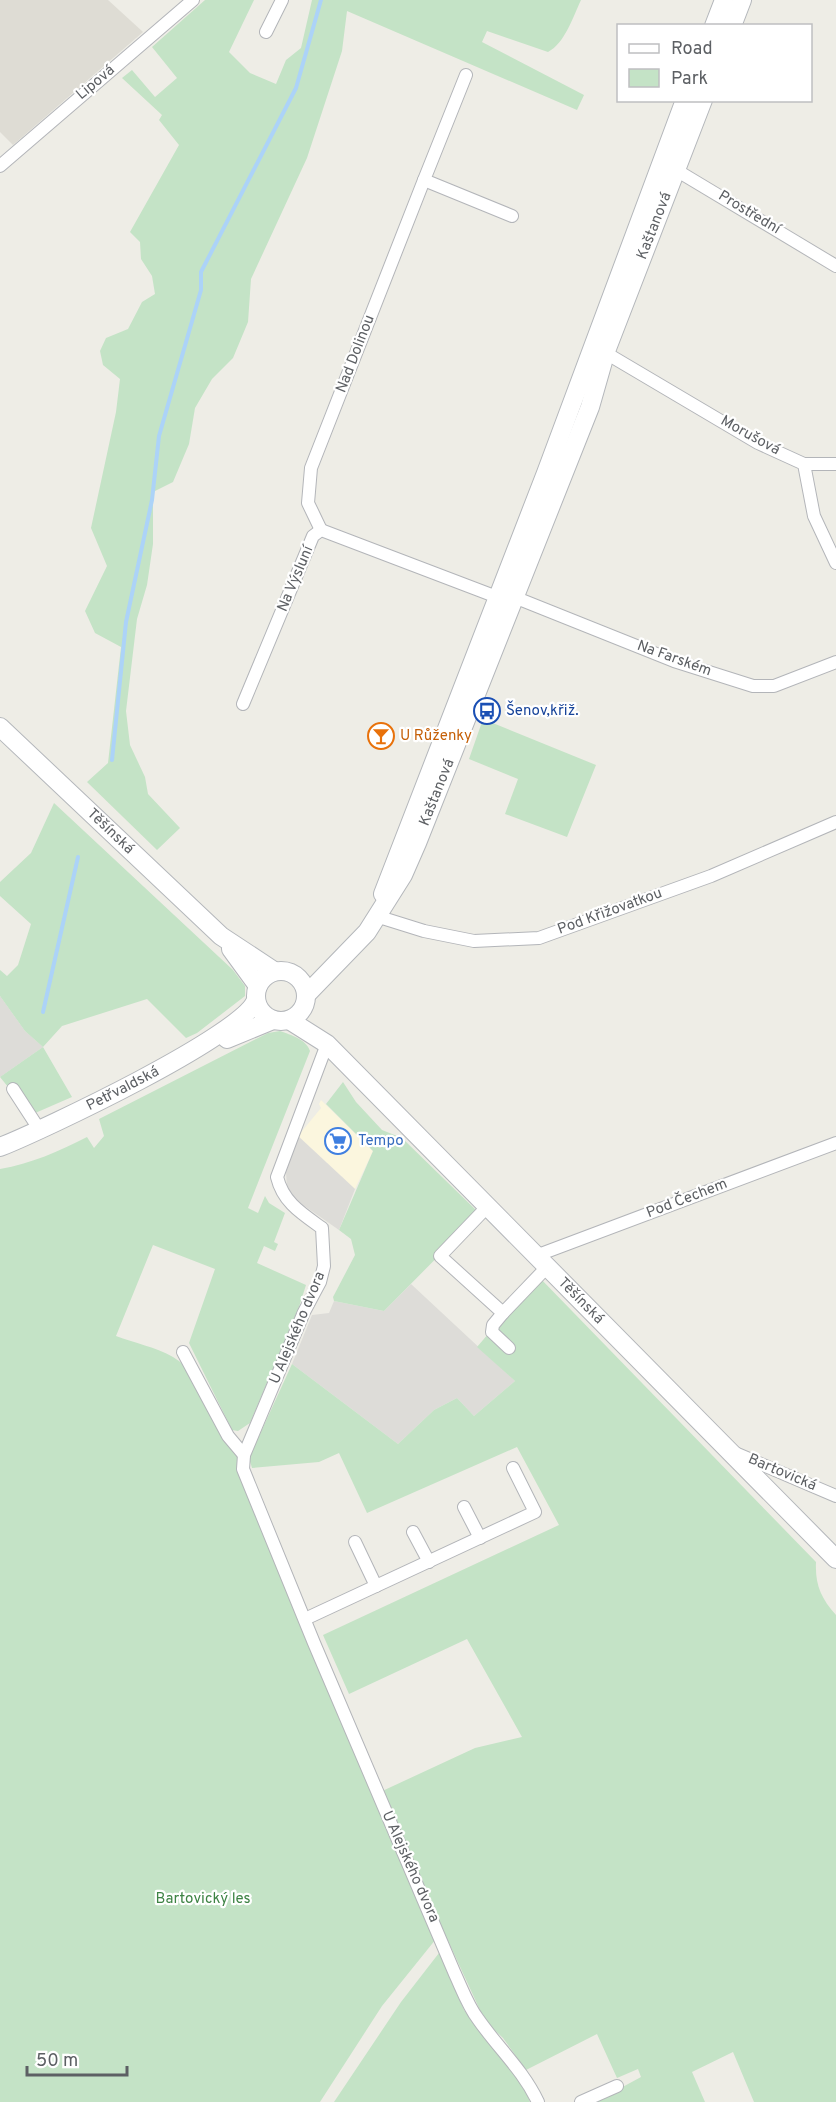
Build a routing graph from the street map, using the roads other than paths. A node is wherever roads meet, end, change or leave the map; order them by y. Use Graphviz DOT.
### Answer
graph roads {
  1 [pos="193,0"];
  2 [pos="282,0"];
  3 [pos="724,0"];
  4 [pos="742,0"];
  5 [pos="715,24"];
  6 [pos="733,24"];
  7 [pos="266,32"];
  8 [pos="466,75"];
  9 [pos="685,102"];
  10 [pos="702,102"];
  11 [pos="0,166"];
  12 [pos="669,166"];
  13 [pos="424,180"];
  14 [pos="512,216"];
  15 [pos="836,266"];
  16 [pos="599,348"];
  17 [pos="804,464"];
  18 [pos="836,464"];
  19 [pos="321,530"];
  20 [pos="836,563"];
  21 [pos="506,597"];
  22 [pos="836,662"];
  23 [pos="243,704"];
  24 [pos="0,727"];
  25 [pos="836,822"];
  26 [pos="376,916"];
  27 [pos="221,936"];
  28 [pos="340,960"];
  29 [pos="274,971"];
  30 [pos="293,974"];
  31 [pos="257,993"];
  32 [pos="305,1000"];
  33 [pos="281,1020"];
  34 [pos="327,1044"];
  35 [pos="205,1045"];
  36 [pos="13,1089"];
  37 [pos="39,1130"];
  38 [pos="836,1143"];
  39 [pos="0,1148"];
  40 [pos="488,1206"];
  41 [pos="543,1261"];
  42 [pos="503,1313"];
  43 [pos="509,1348"];
  44 [pos="183,1352"];
  45 [pos="729,1450"];
  46 [pos="244,1455"];
  47 [pos="513,1468"];
  48 [pos="836,1496"];
  49 [pos="465,1507"];
  50 [pos="413,1532"];
  51 [pos="480,1538"];
  52 [pos="355,1542"];
  53 [pos="836,1559"];
  54 [pos="429,1562"];
  55 [pos="376,1586"];
  56 [pos="304,1619"];
  57 [pos="617,2086"];
  58 [pos="538,2102"];
  59 [pos="581,2102"];
  1 -- 11 [label="street, Lipová"];
  2 -- 7 [label="street"];
  3 -- 5 [label="main road"];
  4 -- 6 [label="main road"];
  8 -- 13 [label="street, Nad Dolinou"];
  9 -- 12 [label="main road, Kaštanová"];
  10 -- 12 [label="main road, Kaštanová"];
  12 -- 15 [label="street, Prostřední"];
  12 -- 16 [label="main road, Kaštanová"];
  13 -- 14 [label="street"];
  13 -- 19 [label="street, Nad Dolinou"];
  16 -- 17 [label="street, Morušová"];
  16 -- 21 [label="main road, Kaštanová"];
  17 -- 18 [label="street"];
  17 -- 20 [label="street"];
  19 -- 21 [label="street, Na Výsluní"];
  19 -- 23 [label="street, Na Výsluní"];
  21 -- 22 [label="street, Na Farském"];
  21 -- 26 [label="main road, Kaštanová"];
  24 -- 27 [label="main road, Těšínská"];
  25 -- 26 [label="street, Pod Křižovatkou"];
  26 -- 28 [label="main road, Kaštanová"];
  27 -- 29 [label="main road, Těšínská"];
  27 -- 31 [label="main road, Těšínská"];
  28 -- 30 [label="main road, Kaštanová"];
  28 -- 32 [label="main road, Kaštanová"];
  29 -- 30 [label="main road"];
  29 -- 31 [label="main road"];
  30 -- 32 [label="main road"];
  31 -- 33 [label="main road"];
  31 -- 35 [label="main road, Petřvaldská"];
  32 -- 33 [label="main road"];
  32 -- 34 [label="main road, Těšínská"];
  33 -- 34 [label="main road, Těšínská"];
  33 -- 35 [label="main road, Petřvaldská"];
  34 -- 40 [label="main road, Těšínská"];
  34 -- 46 [label="street, U Alejského dvora"];
  35 -- 37 [label="main road, Petřvaldská"];
  36 -- 37 [label="street"];
  37 -- 39 [label="main road, Petřvaldská"];
  38 -- 41 [label="street, Pod Čechem"];
  40 -- 41 [label="main road, Těšínská"];
  40 -- 42 [label="street"];
  41 -- 42 [label="street"];
  41 -- 45 [label="main road, Těšínská"];
  42 -- 43 [label="street"];
  44 -- 46 [label="street"];
  45 -- 48 [label="street, Bartovická"];
  45 -- 53 [label="main road, Těšínská"];
  46 -- 56 [label="street, U Alejského dvora"];
  47 -- 51 [label="street"];
  49 -- 51 [label="street"];
  50 -- 54 [label="street"];
  51 -- 54 [label="street"];
  52 -- 55 [label="street"];
  54 -- 55 [label="street"];
  55 -- 56 [label="street"];
  56 -- 58 [label="street, U Alejského dvora"];
  57 -- 59 [label="street"];
}
